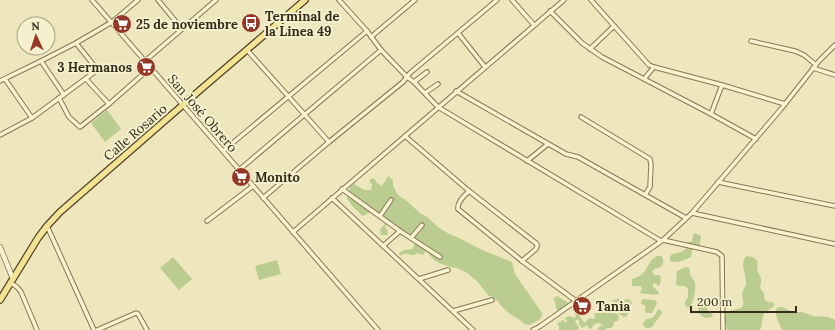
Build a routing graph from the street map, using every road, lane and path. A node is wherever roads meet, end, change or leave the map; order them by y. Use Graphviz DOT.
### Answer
graph roads {
  1 [pos="92,0"];
  2 [pos="138,0"];
  3 [pos="158,0"];
  4 [pos="216,0"];
  5 [pos="305,0"];
  6 [pos="339,0"];
  7 [pos="415,0"];
  8 [pos="497,0"];
  9 [pos="512,0"];
  10 [pos="564,0"];
  11 [pos="591,0"];
  12 [pos="550,11"];
  13 [pos="112,22"];
  14 [pos="534,25"];
  15 [pos="614,26"];
  16 [pos="182,29"];
  17 [pos="367,32"];
  18 [pos="458,32"];
  19 [pos="371,37"];
  20 [pos="751,41"];
  21 [pos="76,43"];
  22 [pos="835,45"];
  23 [pos="590,49"];
  24 [pos="247,50"];
  25 [pos="381,50"];
  26 [pos="42,61"];
  27 [pos="145,61"];
  28 [pos="816,65"];
  29 [pos="485,67"];
  30 [pos="654,67"];
  31 [pos="150,68"];
  32 [pos="813,68"];
  33 [pos="426,72"];
  34 [pos="835,76"];
  35 [pos="407,77"];
  36 [pos="5,79"];
  37 [pos="86,79"];
  38 [pos="644,79"];
  39 [pos="0,81"];
  40 [pos="414,82"];
  41 [pos="438,84"];
  42 [pos="722,85"];
  43 [pos="456,92"];
  44 [pos="425,93"];
  45 [pos="64,95"];
  46 [pos="289,97"];
  47 [pos="59,98"];
  48 [pos="109,104"];
  49 [pos="785,104"];
  50 [pos="183,105"];
  51 [pos="438,107"];
  52 [pos="305,114"];
  53 [pos="711,114"];
  54 [pos="581,117"];
  55 [pos="32,118"];
  56 [pos="0,135"];
  57 [pos="405,136"];
  58 [pos="756,139"];
  59 [pos="329,142"];
  60 [pos="548,144"];
  61 [pos="223,152"];
  62 [pos="527,161"];
  63 [pos="239,170"];
  64 [pos="718,182"];
  65 [pos="253,186"];
  66 [pos="342,189"];
  67 [pos="469,191"];
  68 [pos="645,195"];
  69 [pos="263,198"];
  70 [pos="332,198"];
  71 [pos="392,200"];
  72 [pos="835,206"];
  73 [pos="692,213"];
  74 [pos="380,216"];
  75 [pos="686,218"];
  76 [pos="208,221"];
  77 [pos="422,225"];
  78 [pos="47,226"];
  79 [pos="400,231"];
  80 [pos="292,232"];
  81 [pos="411,238"];
  82 [pos="662,241"];
  83 [pos="835,244"];
  84 [pos="383,246"];
  85 [pos="0,247"];
  86 [pos="440,257"];
  87 [pos="522,261"];
  88 [pos="448,270"];
  89 [pos="419,279"];
  90 [pos="12,281"];
  91 [pos="0,300"];
  92 [pos="492,300"];
  93 [pos="576,301"];
  94 [pos="453,311"];
  95 [pos="540,328"];
  96 [pos="37,330"];
  97 [pos="95,330"];
  98 [pos="147,330"];
  99 [pos="378,330"];
  100 [pos="473,330"];
  101 [pos="533,330"];
  102 [pos="724,330"];
  1 -- 13 [label="street, San José Obrero"];
  2 -- 13 [label="street"];
  3 -- 16 [label="street"];
  4 -- 16 [label="street"];
  5 -- 24 [label="main road, Calle Rosario"];
  6 -- 17 [label="street"];
  7 -- 19 [label="street"];
  8 -- 18 [label="street"];
  9 -- 14 [label="street"];
  10 -- 12 [label="street"];
  11 -- 15 [label="street"];
  12 -- 14 [label="street"];
  12 -- 23 [label="street"];
  13 -- 21 [label="street"];
  13 -- 27 [label="street, San José Obrero"];
  14 -- 29 [label="street"];
  15 -- 23 [label="street"];
  15 -- 30 [label="street"];
  16 -- 27 [label="street"];
  17 -- 19 [label="street"];
  17 -- 46 [label="street"];
  18 -- 29 [label="street"];
  18 -- 35 [label="street"];
  19 -- 25 [label="street"];
  20 -- 28 [label="street"];
  21 -- 26 [label="street"];
  21 -- 37 [label="street"];
  22 -- 28 [label="street"];
  23 -- 38 [label="street"];
  24 -- 46 [label="street"];
  24 -- 50 [label="main road, Calle Rosario"];
  25 -- 35 [label="street"];
  25 -- 52 [label="street"];
  26 -- 36 [label="street"];
  26 -- 45 [label="street"];
  27 -- 31 [label="street, San José Obrero"];
  28 -- 32 [label="street"];
  29 -- 43 [label="street"];
  30 -- 38 [label="street"];
  30 -- 42 [label="street"];
  31 -- 48 [label="street"];
  31 -- 50 [label="street, San José Obrero"];
  32 -- 34 [label="street"];
  32 -- 49 [label="street"];
  33 -- 40 [label="street"];
  35 -- 40 [label="street"];
  35 -- 59 [label="street"];
  36 -- 39 [label="street"];
  36 -- 55 [label="street"];
  37 -- 45 [label="street"];
  37 -- 48 [label="street"];
  38 -- 53 [label="street"];
  40 -- 44 [label="street"];
  41 -- 44 [label="street"];
  42 -- 49 [label="street"];
  42 -- 53 [label="street"];
  43 -- 51 [label="street"];
  43 -- 60 [label="street"];
  44 -- 51 [label="street"];
  45 -- 47 [label="street"];
  46 -- 52 [label="street"];
  46 -- 61 [label="street"];
  47 -- 48 [label="street"];
  47 -- 55 [label="street"];
  49 -- 58 [label="street"];
  50 -- 61 [label="street, San José Obrero"];
  50 -- 78 [label="main road, Calle Rosario"];
  51 -- 57 [label="street"];
  51 -- 62 [label="street"];
  52 -- 59 [label="street"];
  52 -- 63 [label="street"];
  53 -- 58 [label="street"];
  54 -- 68 [label="street"];
  55 -- 56 [label="street"];
  57 -- 66 [label="street"];
  57 -- 67 [label="street"];
  58 -- 64 [label="street"];
  59 -- 69 [label="street"];
  60 -- 62 [label="street"];
  60 -- 68 [label="street"];
  61 -- 63 [label="street, San José Obrero"];
  62 -- 82 [label="street"];
  63 -- 65 [label="street, San José Obrero"];
  64 -- 72 [label="street"];
  64 -- 73 [label="street"];
  65 -- 69 [label="street, San José Obrero"];
  65 -- 76 [label="street"];
  66 -- 70 [label="street"];
  66 -- 74 [label="street"];
  67 -- 87 [label="street"];
  67 -- 87 [label="street"];
  68 -- 75 [label="street"];
  69 -- 80 [label="street, San José Obrero"];
  70 -- 80 [label="street"];
  70 -- 84 [label="street"];
  71 -- 74 [label="street"];
  73 -- 75 [label="street"];
  73 -- 83 [label="street"];
  74 -- 79 [label="street"];
  75 -- 82 [label="street"];
  77 -- 81 [label="street"];
  78 -- 90 [label="main road, Calle Rosario"];
  78 -- 97 [label="street"];
  79 -- 81 [label="street"];
  79 -- 84 [label="street"];
  80 -- 99 [label="street, San José Obrero"];
  81 -- 86 [label="street"];
  82 -- 93 [label="street"];
  82 -- 102 [label="street"];
  84 -- 89 [label="street"];
  85 -- 90 [label="street"];
  87 -- 93 [label="street"];
  88 -- 89 [label="street"];
  89 -- 94 [label="street"];
  90 -- 91 [label="main road, Calle Rosario"];
  90 -- 96 [label="street"];
  92 -- 94 [label="street"];
  93 -- 95 [label="street"];
  94 -- 100 [label="street"];
  95 -- 101 [label="street"];
  97 -- 98 [label="street"];
}
